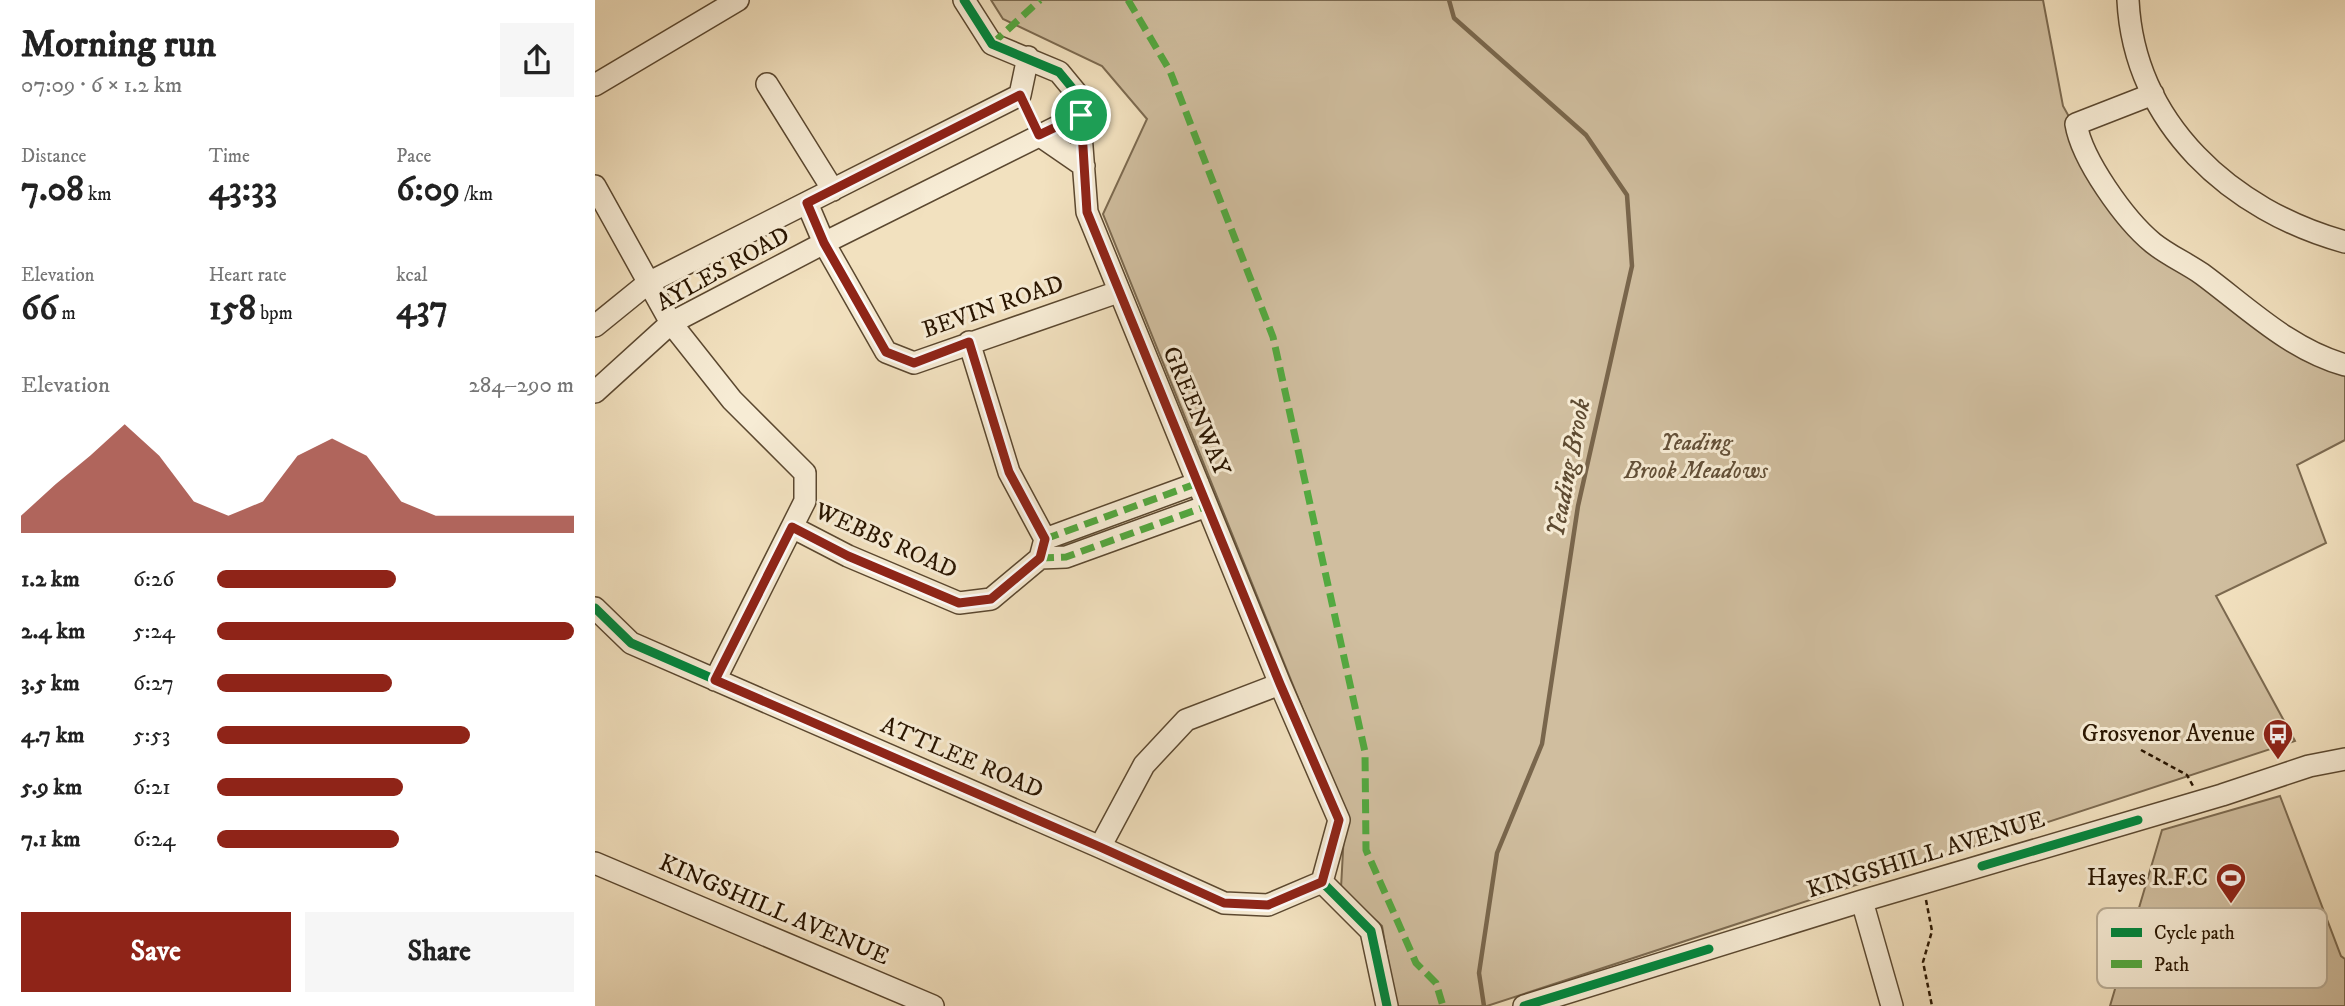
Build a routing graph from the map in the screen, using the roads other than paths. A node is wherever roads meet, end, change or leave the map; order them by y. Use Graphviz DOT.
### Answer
graph roads {
  1 [pos="738,0"];
  2 [pos="964,0"];
  3 [pos="2128,0"];
  4 [pos="1028,57"];
  5 [pos="1059,72"];
  6 [pos="767,84"];
  7 [pos="595,85"];
  8 [pos="2153,94"];
  9 [pos="1020,95"];
  10 [pos="1081,115"];
  11 [pos="1039,135"];
  12 [pos="1084,166"];
  13 [pos="595,186"];
  14 [pos="833,190"];
  15 [pos="807,203"];
  16 [pos="2345,242"];
  17 [pos="824,243"];
  18 [pos="648,283"];
  19 [pos="1118,292"];
  20 [pos="671,323"];
  21 [pos="595,327"];
  22 [pos="969,342"];
  23 [pos="2345,365"];
  24 [pos="595,392"];
  25 [pos="1198,483"];
  26 [pos="1207,506"];
  27 [pos="792,527"];
  28 [pos="1043,548"];
  29 [pos="595,608"];
  30 [pos="715,680"];
  31 [pos="1280,684"];
  32 [pos="2345,759"];
  33 [pos="1100,847"];
  34 [pos="595,863"];
  35 [pos="1322,882"];
  36 [pos="1862,901"];
  37 [pos="933,1006"];
  38 [pos="1387,1006"];
  39 [pos="1524,1006"];
  40 [pos="1892,1006"];
  1 -- 7 [label="street"];
  2 -- 4 [label="street, GREENWAY"];
  3 -- 8 [label="street"];
  4 -- 5 [label="street, GREENWAY"];
  4 -- 9 [label="street"];
  5 -- 9 [label="street, AYLES ROAD"];
  5 -- 10 [label="street, GREENWAY"];
  6 -- 14 [label="street"];
  8 -- 16 [label="street"];
  8 -- 23 [label="street"];
  9 -- 14 [label="street, AYLES ROAD"];
  10 -- 11 [label="street, AYLES ROAD"];
  10 -- 12 [label="street, GREENWAY"];
  11 -- 12 [label="street"];
  11 -- 17 [label="street, AYLES ROAD"];
  12 -- 19 [label="street, GREENWAY"];
  13 -- 18 [label="street"];
  14 -- 15 [label="street, AYLES ROAD"];
  15 -- 17 [label="street, BEVIN ROAD"];
  15 -- 18 [label="street, AYLES ROAD"];
  17 -- 20 [label="street, AYLES ROAD"];
  17 -- 22 [label="street, BEVIN ROAD"];
  18 -- 20 [label="street"];
  18 -- 21 [label="street, AYLES ROAD"];
  19 -- 22 [label="street, BEVIN ROAD"];
  19 -- 25 [label="street, GREENWAY"];
  20 -- 24 [label="street, AYLES ROAD"];
  20 -- 27 [label="street"];
  22 -- 28 [label="street"];
  25 -- 26 [label="street, GREENWAY"];
  25 -- 28 [label="street"];
  26 -- 28 [label="street"];
  26 -- 31 [label="street, GREENWAY"];
  27 -- 28 [label="street, WEBBS ROAD"];
  27 -- 30 [label="street"];
  29 -- 30 [label="street, ATTLEE ROAD"];
  30 -- 33 [label="street, ATTLEE ROAD"];
  31 -- 33 [label="street"];
  31 -- 35 [label="street, GREENWAY"];
  32 -- 36 [label="street, KINGSHILL AVENUE"];
  33 -- 35 [label="street, ATTLEE ROAD"];
  34 -- 37 [label="street, KINGSHILL AVENUE"];
  35 -- 38 [label="street"];
  36 -- 39 [label="street, KINGSHILL AVENUE"];
  36 -- 40 [label="street"];
}
